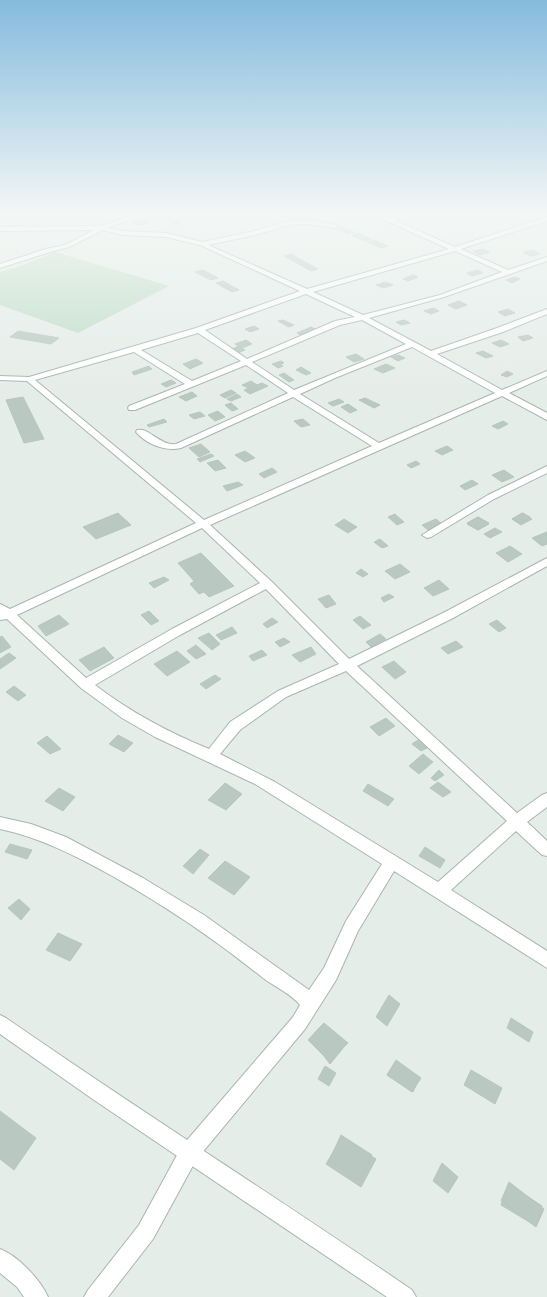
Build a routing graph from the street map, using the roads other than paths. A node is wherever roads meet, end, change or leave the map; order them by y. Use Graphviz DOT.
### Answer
graph roads {
  1 [pos="269,274"];
  2 [pos="369,274"];
  3 [pos="504,274"];
  4 [pos="308,291"];
  5 [pos="547,311"];
  6 [pos="537,316"];
  7 [pos="362,317"];
  8 [pos="547,320"];
  9 [pos="199,330"];
  10 [pos="412,344"];
  11 [pos="135,348"];
  12 [pos="431,354"];
  13 [pos="248,362"];
  14 [pos="547,373"];
  15 [pos="0,378"];
  16 [pos="29,379"];
  17 [pos="190,384"];
  18 [pos="502,392"];
  19 [pos="293,393"];
  20 [pos="132,408"];
  21 [pos="547,417"];
  22 [pos="140,432"];
  23 [pos="379,447"];
  24 [pos="547,469"];
  25 [pos="203,524"];
  26 [pos="427,535"];
  27 [pos="547,561"];
  28 [pos="267,584"];
  29 [pos="3,613"];
  30 [pos="348,665"];
  31 [pos="85,685"];
  32 [pos="211,756"];
  33 [pos="547,799"];
  34 [pos="517,821"];
  35 [pos="0,823"];
  36 [pos="547,850"];
  37 [pos="392,861"];
  38 [pos="440,891"];
  39 [pos="547,960"];
  40 [pos="309,1005"];
  41 [pos="0,1024"];
  42 [pos="189,1153"];
  43 [pos="0,1259"];
  44 [pos="37,1297"];
  45 [pos="95,1297"];
  46 [pos="405,1297"];
  1 -- 4 [label="street"];
  2 -- 4 [label="street"];
  3 -- 7 [label="street"];
  4 -- 7 [label="street"];
  4 -- 9 [label="street"];
  5 -- 6 [label="street"];
  6 -- 8 [label="street"];
  6 -- 12 [label="street"];
  7 -- 10 [label="street"];
  7 -- 13 [label="street"];
  9 -- 11 [label="street"];
  9 -- 13 [label="street"];
  10 -- 12 [label="street"];
  10 -- 19 [label="street"];
  11 -- 16 [label="street"];
  11 -- 17 [label="street"];
  12 -- 18 [label="street"];
  13 -- 17 [label="street"];
  13 -- 19 [label="street"];
  14 -- 18 [label="street"];
  15 -- 16 [label="street"];
  16 -- 25 [label="street"];
  17 -- 20 [label="street"];
  18 -- 21 [label="street"];
  18 -- 23 [label="street"];
  19 -- 22 [label="street"];
  19 -- 23 [label="street"];
  23 -- 25 [label="street"];
  24 -- 26 [label="street"];
  25 -- 28 [label="street"];
  25 -- 29 [label="street"];
  27 -- 30 [label="street"];
  28 -- 30 [label="street"];
  28 -- 31 [label="street"];
  29 -- 31 [label="street"];
  30 -- 32 [label="street"];
  30 -- 34 [label="street"];
  31 -- 32 [label="street"];
  32 -- 37 [label="street"];
  33 -- 34 [label="street"];
  34 -- 36 [label="street"];
  34 -- 38 [label="street"];
  35 -- 40 [label="street"];
  37 -- 38 [label="street"];
  37 -- 40 [label="street"];
  38 -- 39 [label="street"];
  40 -- 42 [label="street"];
  41 -- 42 [label="street"];
  42 -- 45 [label="street"];
  42 -- 46 [label="street"];
  43 -- 44 [label="street"];
}
